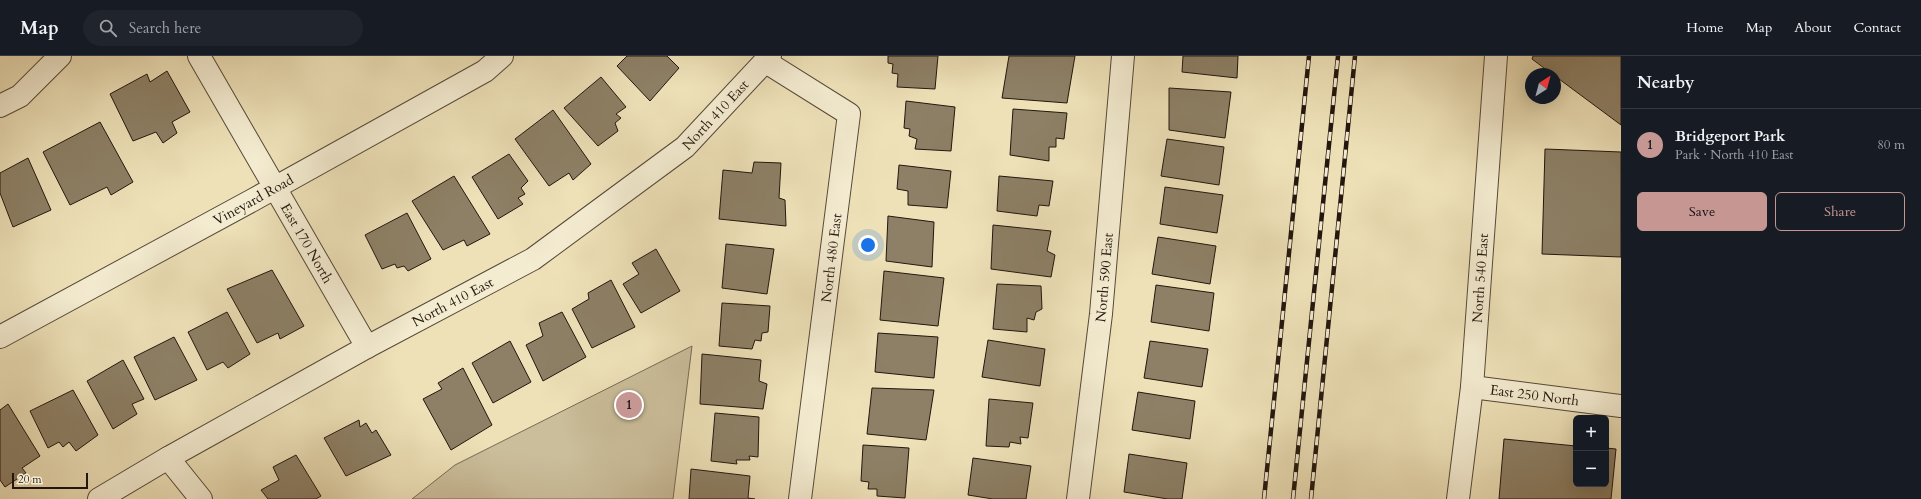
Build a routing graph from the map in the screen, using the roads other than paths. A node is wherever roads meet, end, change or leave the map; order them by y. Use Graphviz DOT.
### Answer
graph roads {
  1 [pos="60,56"];
  2 [pos="199,56"];
  3 [pos="502,56"];
  4 [pos="1123,56"];
  5 [pos="1496,56"];
  6 [pos="768,59"];
  7 [pos="0,106"];
  8 [pos="276,188"];
  9 [pos="0,337"];
  10 [pos="367,347"];
  11 [pos="1472,387"];
  12 [pos="1621,406"];
  13 [pos="168,458"];
  14 [pos="99,499"];
  15 [pos="201,499"];
  16 [pos="800,499"];
  17 [pos="1078,499"];
  18 [pos="1458,499"];
  1 -- 7 [label="street"];
  2 -- 8 [label="street, East 170 North"];
  3 -- 8 [label="street, Vineyard Road"];
  4 -- 17 [label="street, North 590 East"];
  5 -- 11 [label="street, North 540 East"];
  6 -- 10 [label="street, North 410 East"];
  6 -- 16 [label="street, North 480 East"];
  8 -- 9 [label="street, Vineyard Road"];
  8 -- 10 [label="street, East 170 North"];
  10 -- 13 [label="street, North 410 East"];
  11 -- 12 [label="street, East 250 North"];
  11 -- 18 [label="street, North 540 East"];
  13 -- 14 [label="street, North 410 East"];
  13 -- 15 [label="street"];
}
